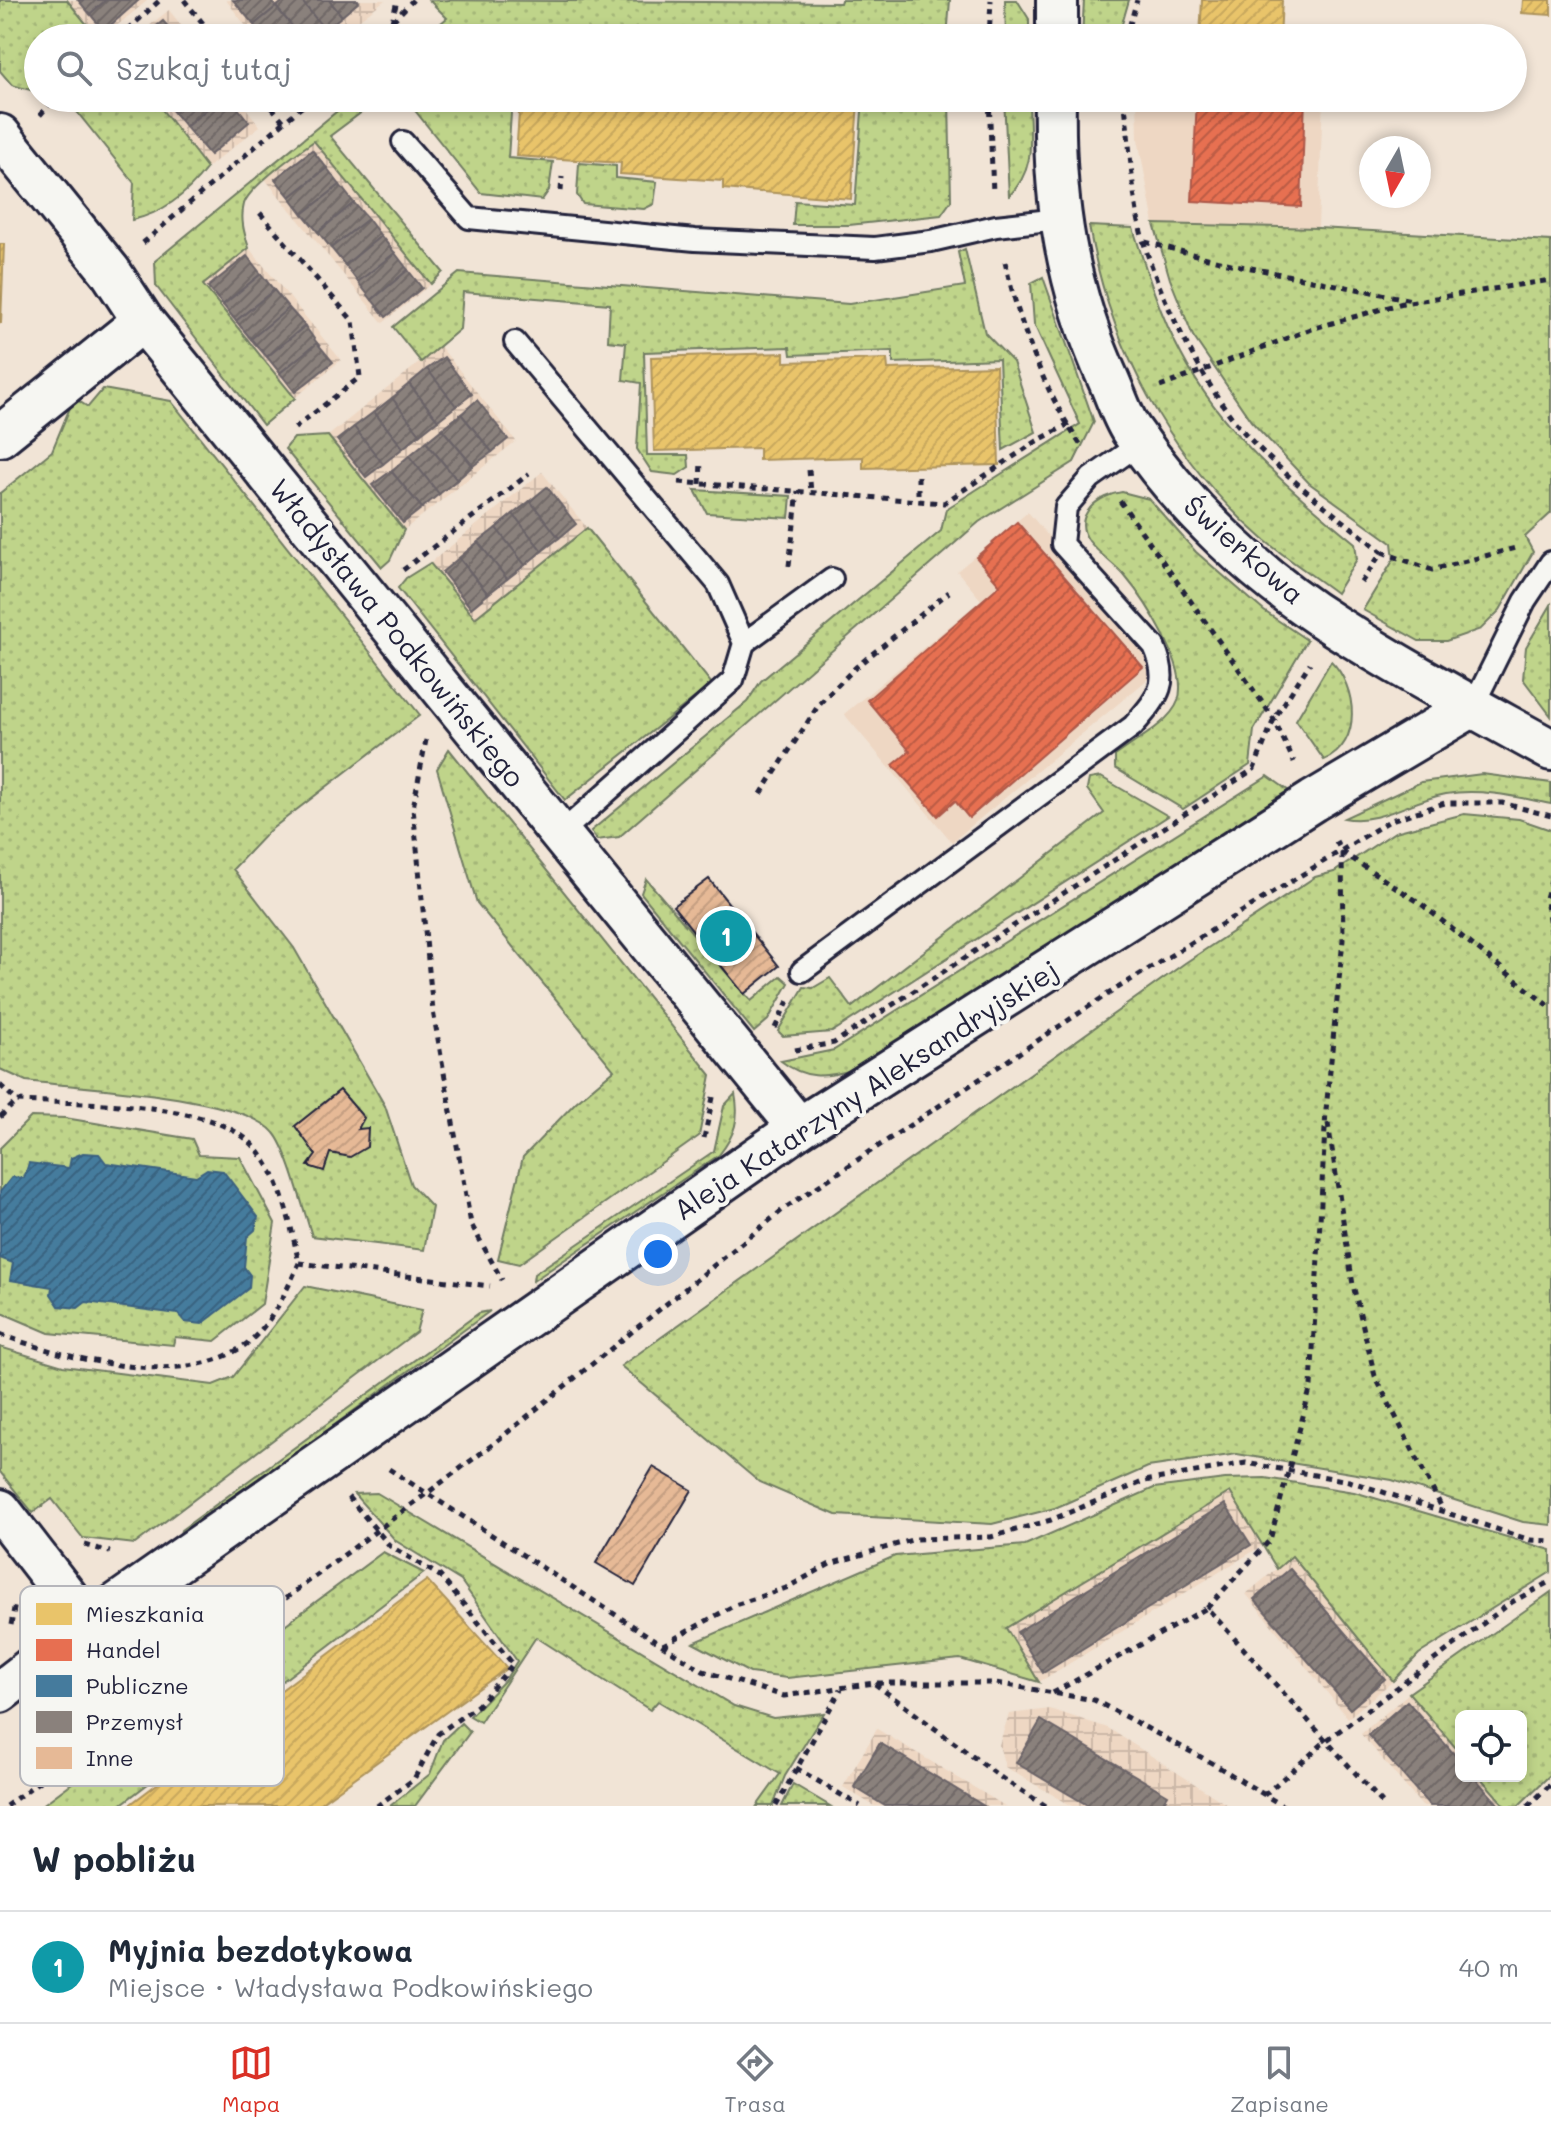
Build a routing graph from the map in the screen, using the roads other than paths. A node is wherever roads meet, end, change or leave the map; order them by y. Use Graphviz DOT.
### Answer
graph roads {
  1 [pos="1057,0"];
  2 [pos="1057,24"];
  3 [pos="1055,112"];
  4 [pos="0,135"];
  5 [pos="403,142"];
  6 [pos="1059,219"];
  7 [pos="143,321"];
  8 [pos="515,342"];
  9 [pos="0,436"];
  10 [pos="1142,442"];
  11 [pos="1551,562"];
  12 [pos="832,579"];
  13 [pos="744,643"];
  14 [pos="1473,706"];
  15 [pos="1551,750"];
  16 [pos="560,834"];
  17 [pos="802,971"];
  18 [pos="799,1128"];
  19 [pos="0,1510"];
  20 [pos="59,1586"];
  21 [pos="142,1586"];
  22 [pos="20,1677"];
  23 [pos="0,1692"];
  1 -- 2 [label="street"];
  3 -- 6 [label="street, Świerkowa"];
  4 -- 7 [label="street, Władysława Podkowińskiego"];
  5 -- 6 [label="lane"];
  6 -- 10 [label="street, Świerkowa"];
  7 -- 9 [label="street"];
  7 -- 16 [label="street, Władysława Podkowińskiego"];
  8 -- 13 [label="lane"];
  10 -- 14 [label="street, Świerkowa"];
  10 -- 17 [label="lane"];
  11 -- 14 [label="lane"];
  12 -- 13 [label="lane"];
  13 -- 16 [label="lane"];
  14 -- 15 [label="street, Świerkowa"];
  14 -- 18 [label="street, Aleja Katarzyny Aleksandryjskiej"];
  16 -- 18 [label="street, Władysława Podkowińskiego"];
  18 -- 21 [label="street, Aleja Katarzyny Aleksandryjskiej"];
  19 -- 20 [label="street"];
  22 -- 23 [label="street, Aleja Katarzyny Aleksandryjskiej"];
}
